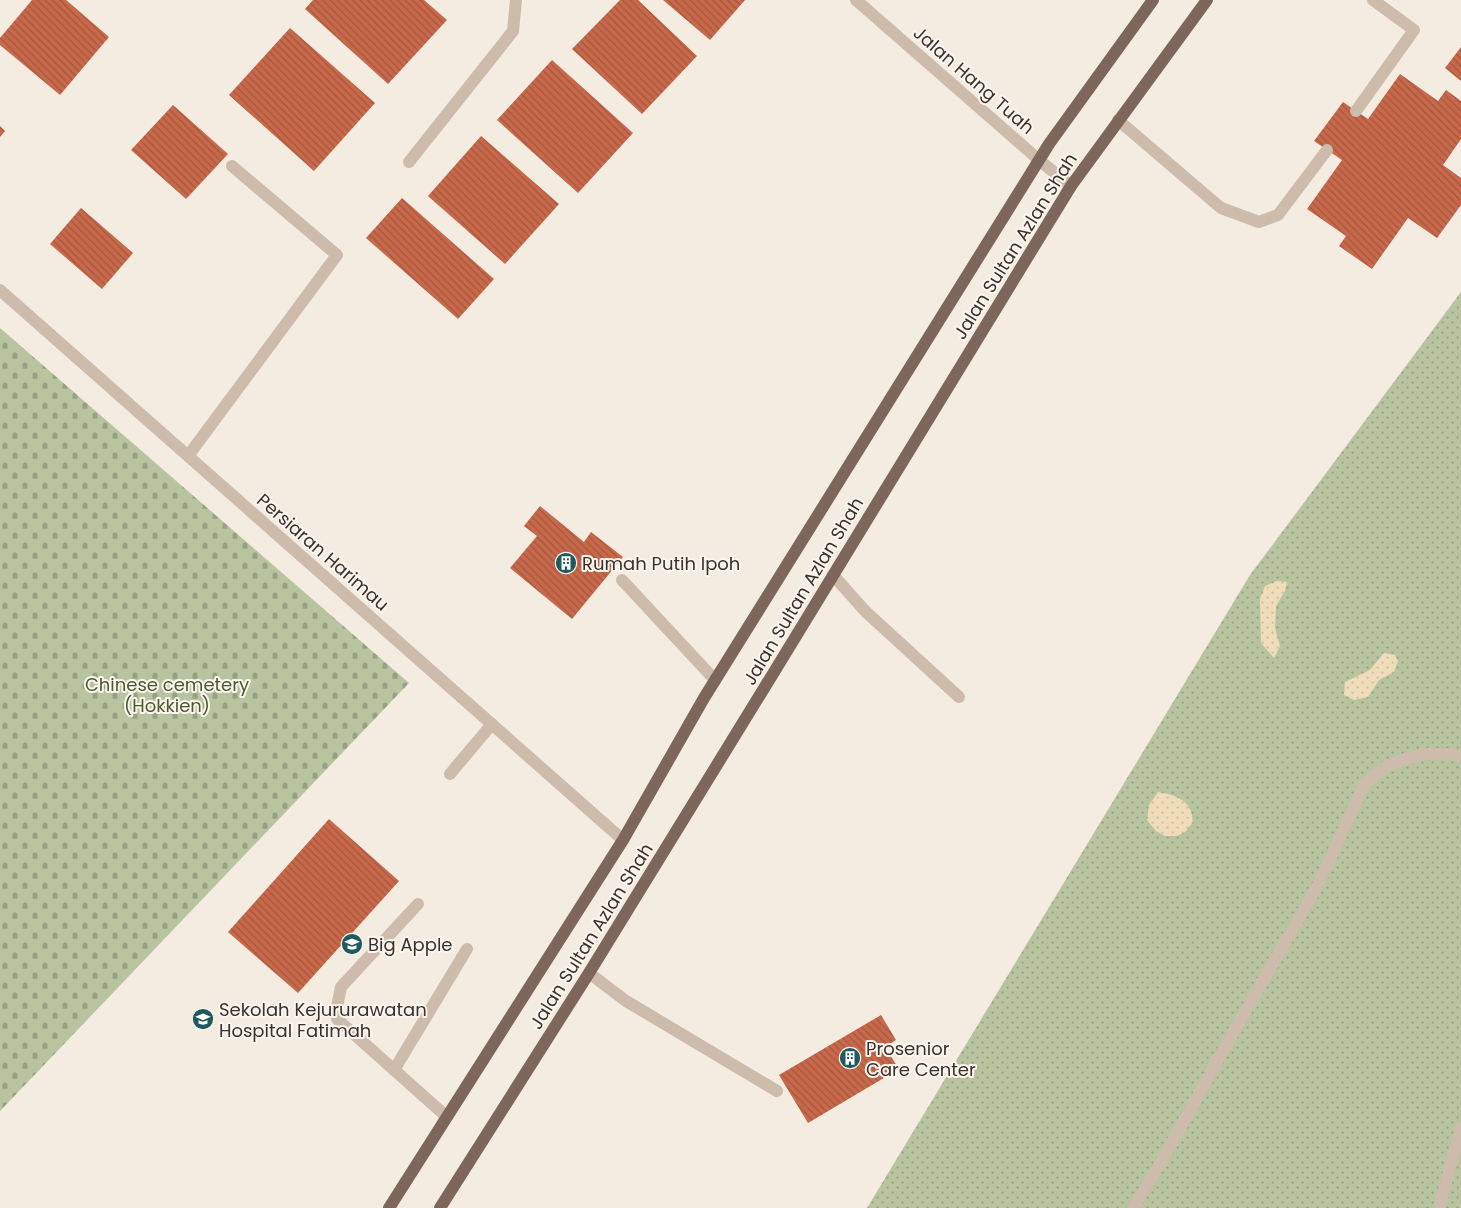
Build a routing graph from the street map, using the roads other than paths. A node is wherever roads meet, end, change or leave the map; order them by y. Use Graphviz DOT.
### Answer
graph roads {
  1 [pos="516,0"];
  2 [pos="856,0"];
  3 [pos="1152,0"];
  4 [pos="1207,0"];
  5 [pos="1373,0"];
  6 [pos="1356,110"];
  7 [pos="1118,120"];
  8 [pos="1327,150"];
  9 [pos="1039,160"];
  10 [pos="409,162"];
  11 [pos="232,166"];
  12 [pos="1071,186"];
  13 [pos="0,290"];
  14 [pos="188,456"];
  15 [pos="833,575"];
  16 [pos="622,580"];
  17 [pos="715,680"];
  18 [pos="959,697"];
  19 [pos="492,724"];
  20 [pos="1461,756"];
  21 [pos="450,774"];
  22 [pos="624,840"];
  23 [pos="418,904"];
  24 [pos="467,949"];
  25 [pos="589,973"];
  26 [pos="394,1070"];
  27 [pos="777,1091"];
  28 [pos="447,1117"];
  29 [pos="1461,1128"];
  30 [pos="389,1208"];
  31 [pos="440,1208"];
  32 [pos="1132,1208"];
  33 [pos="1439,1208"];
  1 -- 10 [label="street"];
  2 -- 9 [label="street, Jalan Hang Tuah"];
  3 -- 9 [label="main road, Jalan Sultan Azlan Shah"];
  4 -- 7 [label="main road, Jalan Sultan Azlan Shah"];
  5 -- 6 [label="street"];
  7 -- 8 [label="street"];
  7 -- 12 [label="main road, Jalan Sultan Azlan Shah"];
  9 -- 12 [label="street, Jalan Hang Tuah"];
  9 -- 17 [label="main road, Jalan Sultan Azlan Shah"];
  11 -- 14 [label="street"];
  12 -- 15 [label="main road, Jalan Sultan Azlan Shah"];
  13 -- 14 [label="street, Persiaran Harimau"];
  14 -- 19 [label="street, Persiaran Harimau"];
  15 -- 18 [label="street"];
  15 -- 25 [label="main road, Jalan Sultan Azlan Shah"];
  16 -- 17 [label="street"];
  17 -- 22 [label="main road, Jalan Sultan Azlan Shah"];
  19 -- 21 [label="street"];
  19 -- 22 [label="street, Persiaran Harimau"];
  20 -- 32 [label="street"];
  22 -- 28 [label="main road, Jalan Sultan Azlan Shah"];
  23 -- 26 [label="street"];
  24 -- 26 [label="street"];
  25 -- 27 [label="street"];
  25 -- 31 [label="main road, Jalan Sultan Azlan Shah"];
  26 -- 28 [label="street"];
  28 -- 30 [label="main road, Jalan Sultan Azlan Shah"];
  29 -- 33 [label="street"];
}
